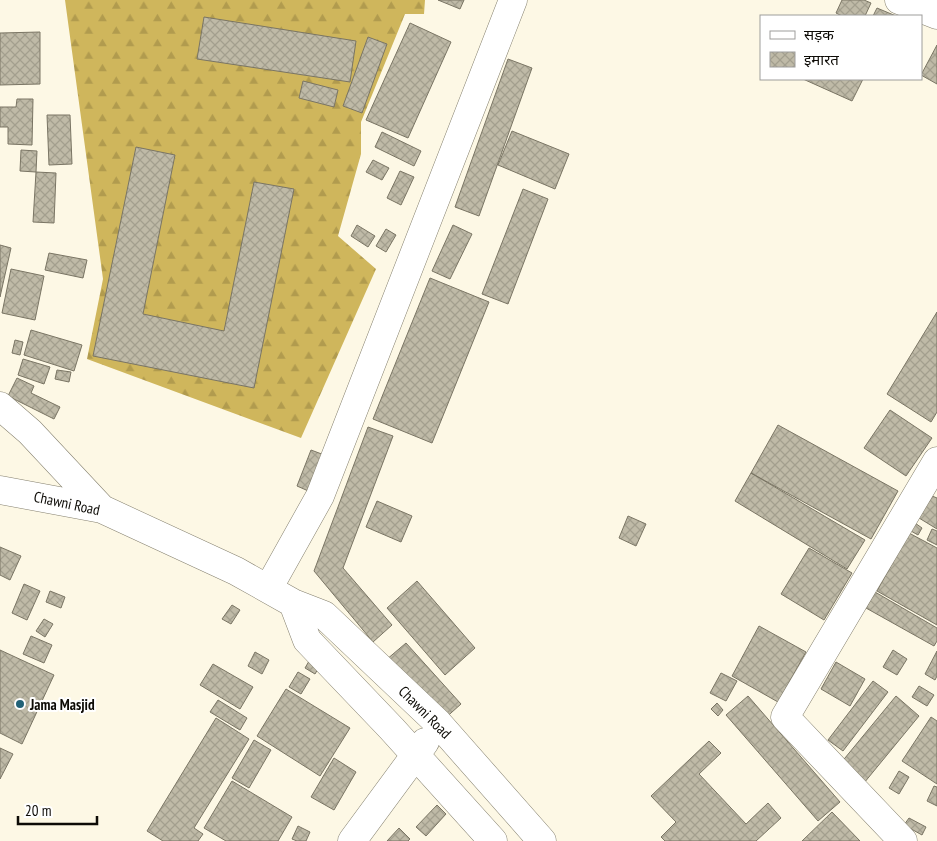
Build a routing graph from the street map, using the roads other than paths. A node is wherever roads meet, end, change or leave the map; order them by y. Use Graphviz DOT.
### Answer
graph roads {
  1 [pos="513,0"];
  2 [pos="899,0"];
  3 [pos="937,14"];
  4 [pos="0,406"];
  5 [pos="937,462"];
  6 [pos="0,490"];
  7 [pos="102,509"];
  8 [pos="268,589"];
  9 [pos="293,603"];
  10 [pos="438,723"];
  11 [pos="416,755"];
  12 [pos="352,841"];
  13 [pos="493,841"];
  14 [pos="542,841"];
  15 [pos="903,841"];
  1 -- 8 [label="street"];
  2 -- 3 [label="street"];
  4 -- 7 [label="street"];
  5 -- 15 [label="street"];
  6 -- 7 [label="street, Chawni Road"];
  7 -- 8 [label="street, Chawni Road"];
  8 -- 9 [label="street, Chawni Road"];
  9 -- 10 [label="street, Chawni Road"];
  9 -- 11 [label="street"];
  10 -- 11 [label="street"];
  10 -- 14 [label="street, Chawni Road"];
  11 -- 12 [label="street"];
  11 -- 13 [label="street"];
}
